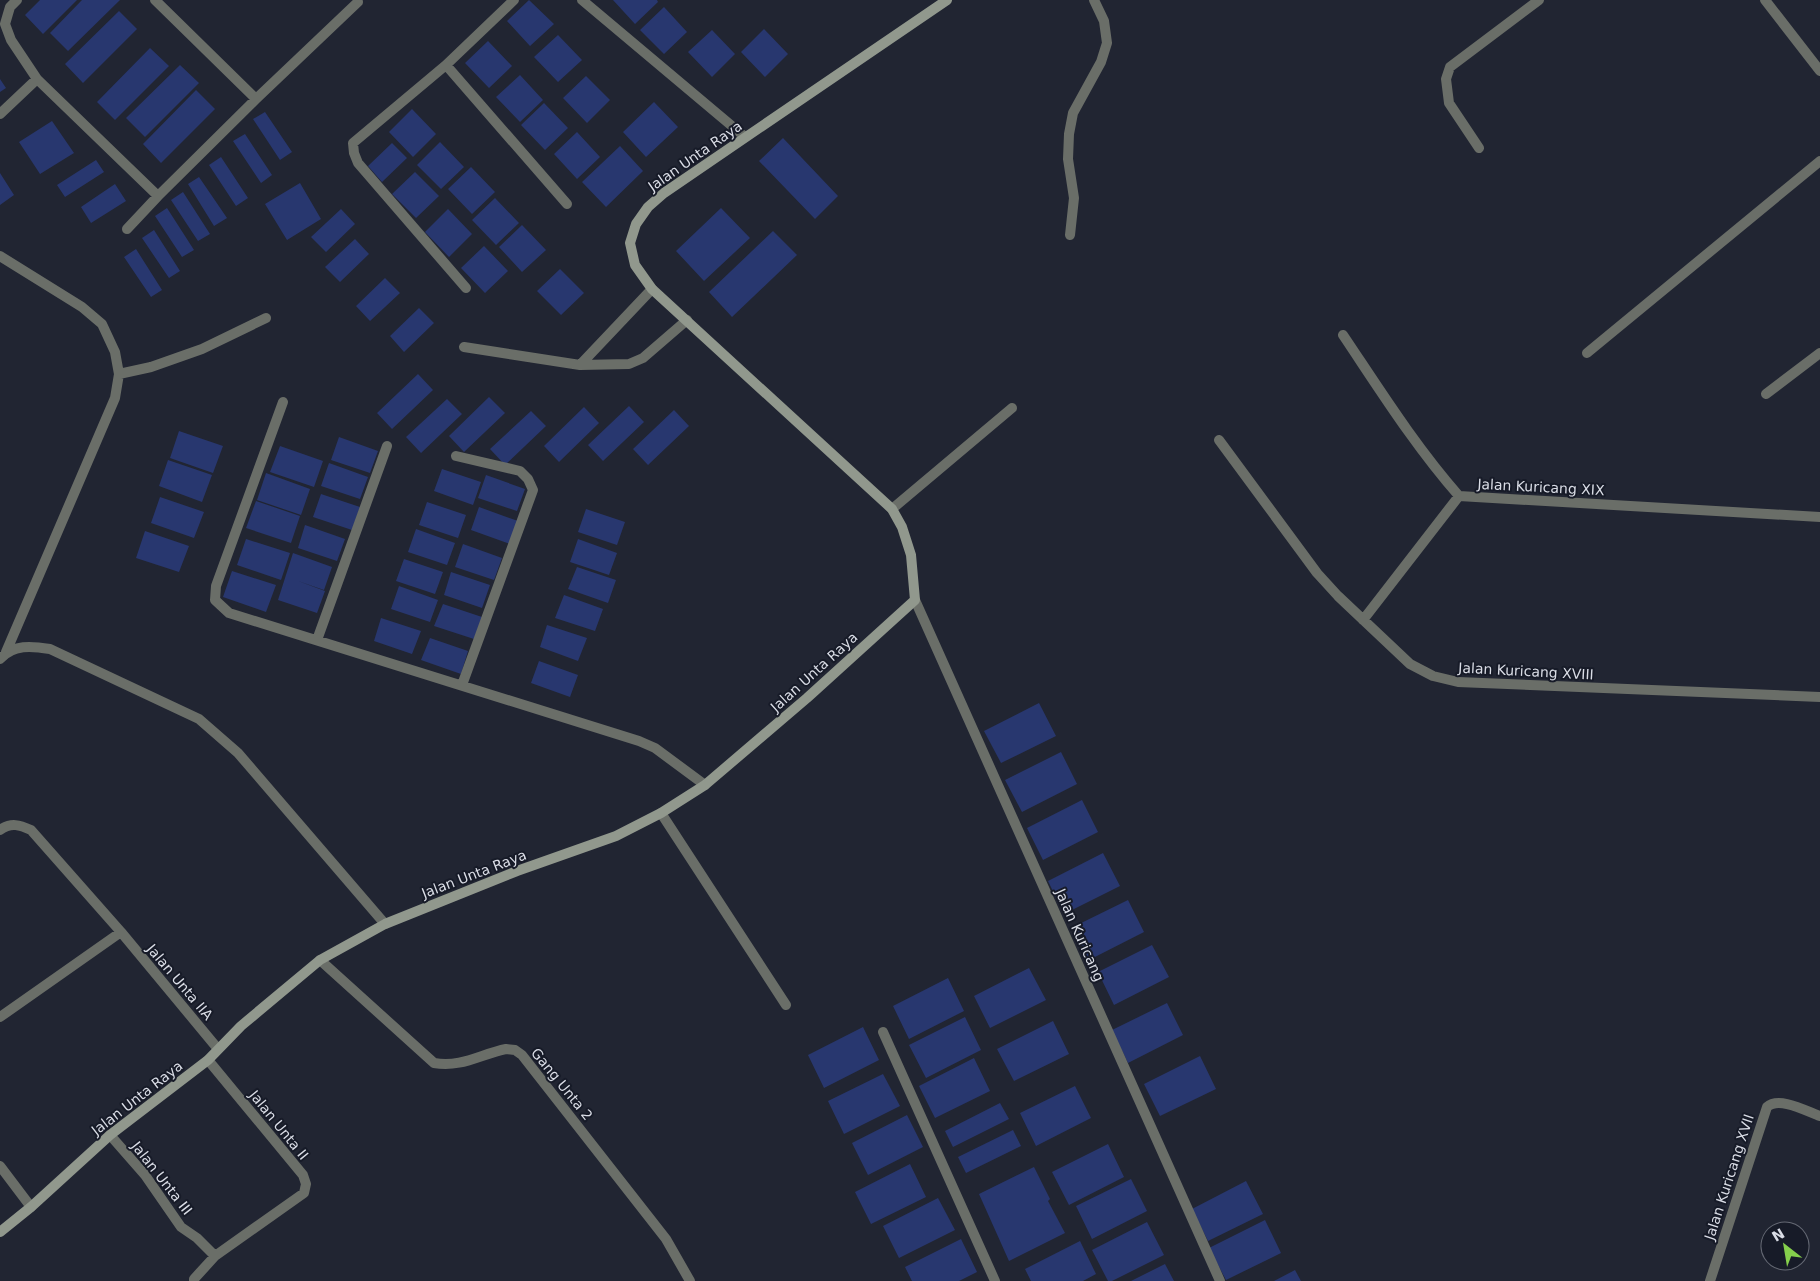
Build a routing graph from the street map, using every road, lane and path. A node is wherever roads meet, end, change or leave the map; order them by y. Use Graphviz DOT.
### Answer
graph roads {
  1 [pos="18,0"];
  2 [pos="155,0"];
  3 [pos="514,0"];
  4 [pos="582,0"];
  5 [pos="947,0"];
  6 [pos="1094,0"];
  7 [pos="1539,0"];
  8 [pos="1765,0"];
  9 [pos="358,2"];
  10 [pos="446,65"];
  11 [pos="1820,71"];
  12 [pos="38,79"];
  13 [pos="256,99"];
  14 [pos="0,114"];
  15 [pos="745,137"];
  16 [pos="1479,148"];
  17 [pos="1820,161"];
  18 [pos="158,196"];
  19 [pos="566,204"];
  20 [pos="127,229"];
  21 [pos="1070,236"];
  22 [pos="0,256"];
  23 [pos="466,288"];
  24 [pos="652,289"];
  25 [pos="266,318"];
  26 [pos="687,320"];
  27 [pos="1343,335"];
  28 [pos="464,347"];
  29 [pos="1588,353"];
  30 [pos="1820,353"];
  31 [pos="580,365"];
  32 [pos="119,374"];
  33 [pos="1766,394"];
  34 [pos="283,402"];
  35 [pos="1012,408"];
  36 [pos="1219,440"];
  37 [pos="387,446"];
  38 [pos="456,456"];
  39 [pos="1459,496"];
  40 [pos="892,509"];
  41 [pos="1820,516"];
  42 [pos="915,600"];
  43 [pos="1363,620"];
  44 [pos="317,640"];
  45 [pos="3,655"];
  46 [pos="462,685"];
  47 [pos="1820,697"];
  48 [pos="705,785"];
  49 [pos="661,813"];
  50 [pos="0,830"];
  51 [pos="385,924"];
  52 [pos="121,932"];
  53 [pos="320,960"];
  54 [pos="786,1005"];
  55 [pos="0,1017"];
  56 [pos="883,1032"];
  57 [pos="218,1048"];
  58 [pos="208,1060"];
  59 [pos="1820,1116"];
  60 [pos="110,1135"];
  61 [pos="0,1166"];
  62 [pos="31,1207"];
  63 [pos="0,1232"];
  64 [pos="215,1256"];
  65 [pos="194,1281"];
  66 [pos="690,1281"];
  67 [pos="995,1281"];
  68 [pos="1220,1281"];
  69 [pos="1710,1281"];
  1 -- 12 [label="street"];
  2 -- 13 [label="street"];
  3 -- 10 [label="street"];
  4 -- 15 [label="street"];
  5 -- 15 [label="street, Jalan Unta Raya"];
  6 -- 21 [label="street"];
  7 -- 16 [label="street"];
  8 -- 11 [label="street"];
  9 -- 13 [label="street"];
  10 -- 19 [label="street"];
  10 -- 23 [label="street"];
  12 -- 14 [label="street"];
  12 -- 18 [label="street"];
  13 -- 18 [label="street"];
  15 -- 24 [label="street, Jalan Unta Raya"];
  17 -- 29 [label="street"];
  18 -- 20 [label="street"];
  22 -- 32 [label="street"];
  24 -- 26 [label="street, Jalan Unta Raya"];
  24 -- 31 [label="street"];
  25 -- 32 [label="street"];
  26 -- 31 [label="street"];
  26 -- 40 [label="street, Jalan Unta Raya"];
  27 -- 39 [label="street, Jalan Kuricang XIX"];
  28 -- 31 [label="street"];
  30 -- 33 [label="street"];
  32 -- 45 [label="street"];
  34 -- 44 [label="street"];
  35 -- 40 [label="street"];
  36 -- 43 [label="street, Jalan Kuricang XVIII"];
  37 -- 44 [label="street"];
  38 -- 46 [label="street"];
  39 -- 41 [label="street, Jalan Kuricang XIX"];
  39 -- 43 [label="street"];
  40 -- 42 [label="street, Jalan Unta Raya"];
  42 -- 48 [label="street, Jalan Unta Raya"];
  42 -- 68 [label="street, Jalan Kuricang"];
  43 -- 47 [label="street, Jalan Kuricang XVIII"];
  44 -- 46 [label="street"];
  45 -- 51 [label="street"];
  46 -- 48 [label="street"];
  48 -- 49 [label="street, Jalan Unta Raya"];
  49 -- 51 [label="street, Jalan Unta Raya"];
  49 -- 54 [label="street"];
  50 -- 52 [label="street, Jalan Unta IIA"];
  51 -- 53 [label="street, Jalan Unta Raya"];
  52 -- 55 [label="street"];
  52 -- 57 [label="street, Jalan Unta IIA"];
  53 -- 57 [label="street, Jalan Unta Raya"];
  53 -- 66 [label="street, Gang Unta 2"];
  56 -- 67 [label="street"];
  57 -- 58 [label="street, Jalan Unta Raya"];
  58 -- 60 [label="street, Jalan Unta Raya"];
  58 -- 64 [label="street, Jalan Unta II"];
  59 -- 69 [label="street, Jalan Kuricang XVII"];
  60 -- 62 [label="street, Jalan Unta Raya"];
  60 -- 64 [label="street, Jalan Unta III"];
  61 -- 62 [label="street"];
  62 -- 63 [label="street, Jalan Unta Raya"];
  64 -- 65 [label="street, Jalan Unta II"];
}
